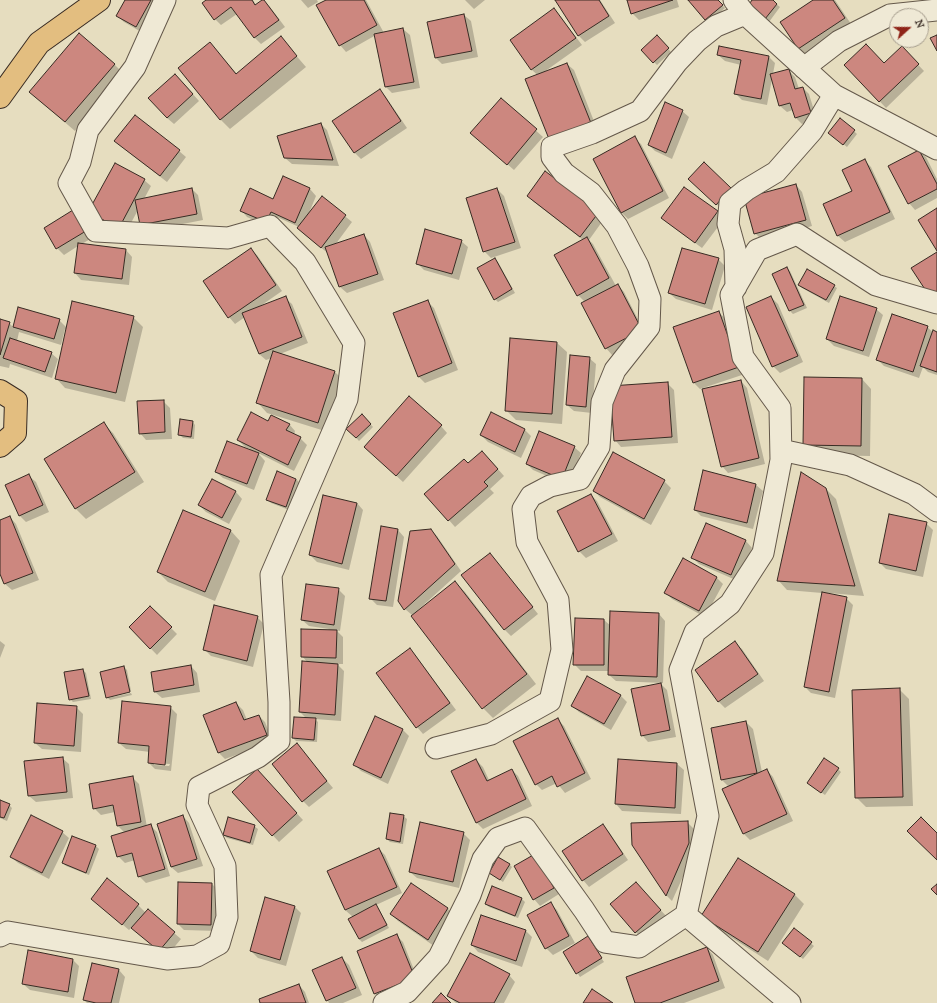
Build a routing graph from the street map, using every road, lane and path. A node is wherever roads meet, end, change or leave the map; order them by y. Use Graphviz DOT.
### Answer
graph roads {
  1 [pos="99,0"];
  2 [pos="165,0"];
  3 [pos="740,7"];
  4 [pos="937,10"];
  5 [pos="804,68"];
  6 [pos="834,95"];
  7 [pos="0,97"];
  8 [pos="937,149"];
  9 [pos="736,287"];
  10 [pos="937,303"];
  11 [pos="0,391"];
  12 [pos="0,446"];
  13 [pos="781,450"];
  14 [pos="937,511"];
  15 [pos="436,748"];
  16 [pos="686,915"];
  17 [pos="0,936"];
  18 [pos="384,1003"];
  19 [pos="790,1003"];
  1 -- 7 [label="main road"];
  2 -- 17 [label="street"];
  3 -- 5 [label="street"];
  3 -- 15 [label="street"];
  4 -- 5 [label="street"];
  5 -- 6 [label="street"];
  6 -- 8 [label="street"];
  6 -- 9 [label="street"];
  9 -- 10 [label="street"];
  9 -- 13 [label="street"];
  11 -- 12 [label="main road"];
  13 -- 14 [label="street"];
  13 -- 16 [label="street"];
  16 -- 18 [label="street"];
  16 -- 19 [label="street"];
}
